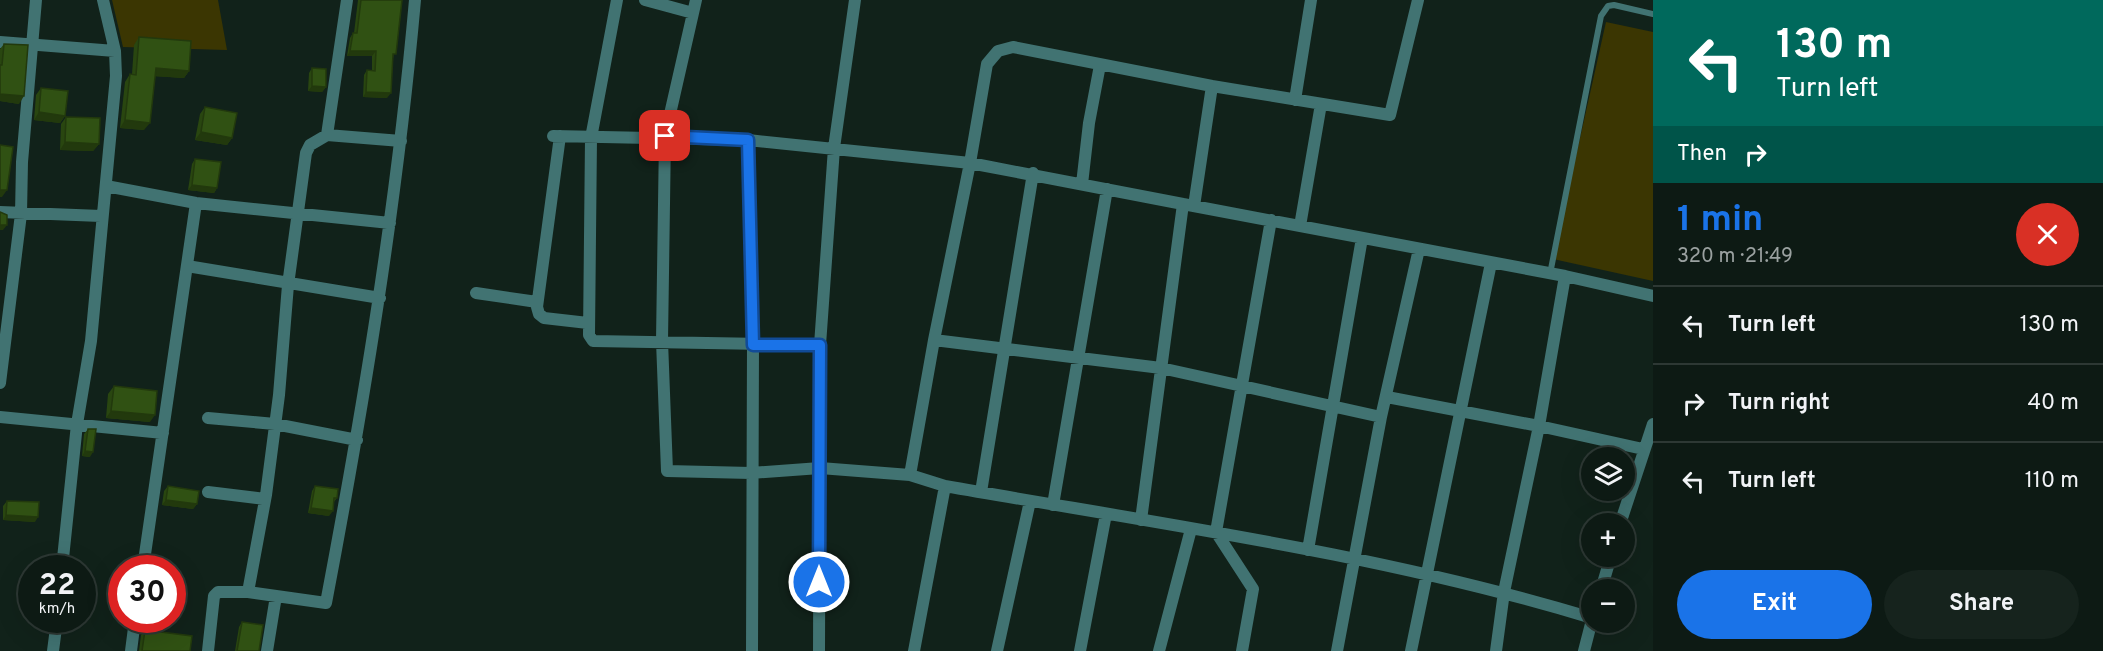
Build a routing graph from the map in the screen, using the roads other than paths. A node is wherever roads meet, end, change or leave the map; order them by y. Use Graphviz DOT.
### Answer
graph roads {
  1 [pos="36,0"];
  2 [pos="103,0"];
  3 [pos="347,0"];
  4 [pos="416,0"];
  5 [pos="617,0"];
  6 [pos="645,0"];
  7 [pos="696,0"];
  8 [pos="855,0"];
  9 [pos="1311,0"];
  10 [pos="1418,0"];
  11 [pos="693,13"];
  12 [pos="1653,14"];
  13 [pos="0,42"];
  14 [pos="34,46"];
  15 [pos="115,51"];
  16 [pos="1100,64"];
  17 [pos="1212,86"];
  18 [pos="1295,100"];
  19 [pos="1321,104"];
  20 [pos="327,135"];
  21 [pos="665,136"];
  22 [pos="591,138"];
  23 [pos="748,140"];
  24 [pos="401,141"];
  25 [pos="834,148"];
  26 [pos="970,163"];
  27 [pos="1033,173"];
  28 [pos="1082,184"];
  29 [pos="106,186"];
  30 [pos="1107,189"];
  31 [pos="196,203"];
  32 [pos="1189,205"];
  33 [pos="0,212"];
  34 [pos="297,213"];
  35 [pos="21,214"];
  36 [pos="101,216"];
  37 [pos="1271,220"];
  38 [pos="390,223"];
  39 [pos="1300,226"];
  40 [pos="1362,238"];
  41 [pos="1419,249"];
  42 [pos="1491,263"];
  43 [pos="187,266"];
  44 [pos="1550,274"];
  45 [pos="1565,276"];
  46 [pos="288,285"];
  47 [pos="476,293"];
  48 [pos="1653,296"];
  49 [pos="380,298"];
  50 [pos="537,302"];
  51 [pos="588,323"];
  52 [pos="934,340"];
  53 [pos="662,341"];
  54 [pos="753,345"];
  55 [pos="820,345"];
  56 [pos="1003,348"];
  57 [pos="1078,358"];
  58 [pos="1161,368"];
  59 [pos="0,383"];
  60 [pos="1241,387"];
  61 [pos="1387,398"];
  62 [pos="1333,406"];
  63 [pos="1461,411"];
  64 [pos="0,417"];
  65 [pos="1381,417"];
  66 [pos="208,418"];
  67 [pos="77,424"];
  68 [pos="275,424"];
  69 [pos="1653,424"];
  70 [pos="1539,426"];
  71 [pos="163,433"];
  72 [pos="357,440"];
  73 [pos="1643,449"];
  74 [pos="820,468"];
  75 [pos="751,473"];
  76 [pos="910,475"];
  77 [pos="945,486"];
  78 [pos="208,492"];
  79 [pos="981,492"];
  80 [pos="265,499"];
  81 [pos="1030,501"];
  82 [pos="1053,505"];
  83 [pos="1623,513"];
  84 [pos="1106,514"];
  85 [pos="1141,520"];
  86 [pos="1191,529"];
  87 [pos="1216,532"];
  88 [pos="1308,550"];
  89 [pos="63,555"];
  90 [pos="145,555"];
  91 [pos="1354,558"];
  92 [pos="1429,574"];
  93 [pos="1504,591"];
  94 [pos="248,592"];
  95 [pos="276,596"];
  96 [pos="1581,616"];
  97 [pos="55,633"];
  98 [pos="133,633"];
  99 [pos="1588,633"];
  100 [pos="53,651"];
  101 [pos="131,651"];
  102 [pos="208,651"];
  103 [pos="267,651"];
  104 [pos="752,651"];
  105 [pos="819,651"];
  106 [pos="914,651"];
  107 [pos="997,651"];
  108 [pos="1080,651"];
  109 [pos="1159,651"];
  110 [pos="1242,651"];
  111 [pos="1336,651"];
  112 [pos="1411,651"];
  113 [pos="1496,651"];
  114 [pos="1584,651"];
  1 -- 14 [label="street"];
  2 -- 15 [label="street"];
  3 -- 20 [label="street"];
  4 -- 24 [label="street"];
  5 -- 22 [label="street"];
  6 -- 11 [label="street"];
  7 -- 11 [label="street"];
  8 -- 25 [label="street"];
  9 -- 18 [label="street"];
  10 -- 19 [label="street"];
  11 -- 21 [label="street"];
  12 -- 44 [label="lane"];
  13 -- 14 [label="street"];
  14 -- 15 [label="street"];
  14 -- 35 [label="street"];
  15 -- 29 [label="street"];
  16 -- 17 [label="street"];
  16 -- 26 [label="street"];
  16 -- 28 [label="street"];
  17 -- 18 [label="street"];
  17 -- 32 [label="street"];
  18 -- 19 [label="street"];
  19 -- 39 [label="street"];
  20 -- 24 [label="street"];
  20 -- 34 [label="street"];
  21 -- 22 [label="street"];
  21 -- 23 [label="street"];
  21 -- 53 [label="street"];
  22 -- 50 [label="street"];
  22 -- 51 [label="street"];
  23 -- 25 [label="street"];
  23 -- 54 [label="street"];
  24 -- 38 [label="street"];
  25 -- 26 [label="street"];
  25 -- 55 [label="street"];
  26 -- 27 [label="street"];
  26 -- 52 [label="street"];
  27 -- 28 [label="street"];
  27 -- 56 [label="street"];
  28 -- 30 [label="street"];
  29 -- 31 [label="street"];
  29 -- 36 [label="street"];
  30 -- 32 [label="street"];
  30 -- 57 [label="street"];
  31 -- 34 [label="street"];
  31 -- 43 [label="street"];
  32 -- 37 [label="street"];
  32 -- 58 [label="street"];
  33 -- 35 [label="street"];
  34 -- 38 [label="street"];
  34 -- 46 [label="street"];
  35 -- 36 [label="street"];
  35 -- 59 [label="street"];
  36 -- 67 [label="street"];
  37 -- 39 [label="street"];
  37 -- 60 [label="street"];
  38 -- 49 [label="street"];
  39 -- 40 [label="street"];
  40 -- 41 [label="street"];
  40 -- 62 [label="street"];
  41 -- 42 [label="street"];
  41 -- 61 [label="street"];
  42 -- 44 [label="street"];
  42 -- 63 [label="street"];
  43 -- 46 [label="street"];
  43 -- 71 [label="street"];
  44 -- 45 [label="street"];
  45 -- 48 [label="street"];
  45 -- 70 [label="street"];
  46 -- 49 [label="street"];
  46 -- 68 [label="street"];
  47 -- 50 [label="street"];
  49 -- 72 [label="street"];
  50 -- 51 [label="street"];
  51 -- 53 [label="street"];
  52 -- 56 [label="street"];
  52 -- 76 [label="street"];
  53 -- 54 [label="street"];
  53 -- 75 [label="street"];
  54 -- 55 [label="street"];
  54 -- 75 [label="street"];
  55 -- 74 [label="street"];
  56 -- 57 [label="street"];
  56 -- 79 [label="street"];
  57 -- 58 [label="street"];
  57 -- 82 [label="street"];
  58 -- 60 [label="street"];
  58 -- 85 [label="street"];
  60 -- 62 [label="street"];
  60 -- 87 [label="street"];
  61 -- 63 [label="street"];
  61 -- 65 [label="street"];
  62 -- 65 [label="street"];
  62 -- 88 [label="street"];
  63 -- 70 [label="street"];
  63 -- 92 [label="street"];
  64 -- 67 [label="street"];
  65 -- 91 [label="street"];
  66 -- 68 [label="street"];
  67 -- 71 [label="street"];
  67 -- 89 [label="street"];
  68 -- 72 [label="street"];
  68 -- 80 [label="street"];
  69 -- 73 [label="street"];
  70 -- 73 [label="street"];
  70 -- 93 [label="street"];
  71 -- 90 [label="street"];
  72 -- 95 [label="street"];
  73 -- 83 [label="street"];
  74 -- 75 [label="street"];
  74 -- 76 [label="street"];
  74 -- 105 [label="street"];
  75 -- 104 [label="street"];
  76 -- 77 [label="street"];
  77 -- 79 [label="street"];
  77 -- 106 [label="street"];
  78 -- 80 [label="street"];
  79 -- 81 [label="street"];
  80 -- 94 [label="street"];
  81 -- 82 [label="street"];
  81 -- 107 [label="street"];
  82 -- 84 [label="street"];
  84 -- 85 [label="street"];
  84 -- 108 [label="street"];
  85 -- 86 [label="street"];
  86 -- 87 [label="street"];
  86 -- 109 [label="street"];
  87 -- 88 [label="street"];
  87 -- 110 [label="street"];
  88 -- 91 [label="street"];
  91 -- 92 [label="street"];
  91 -- 111 [label="street"];
  92 -- 93 [label="street"];
  92 -- 112 [label="street"];
  93 -- 96 [label="street"];
  93 -- 113 [label="street"];
  94 -- 95 [label="street"];
  94 -- 102 [label="street"];
  95 -- 103 [label="street"];
  97 -- 100 [label="street"];
  98 -- 101 [label="street"];
  99 -- 114 [label="street"];
}
